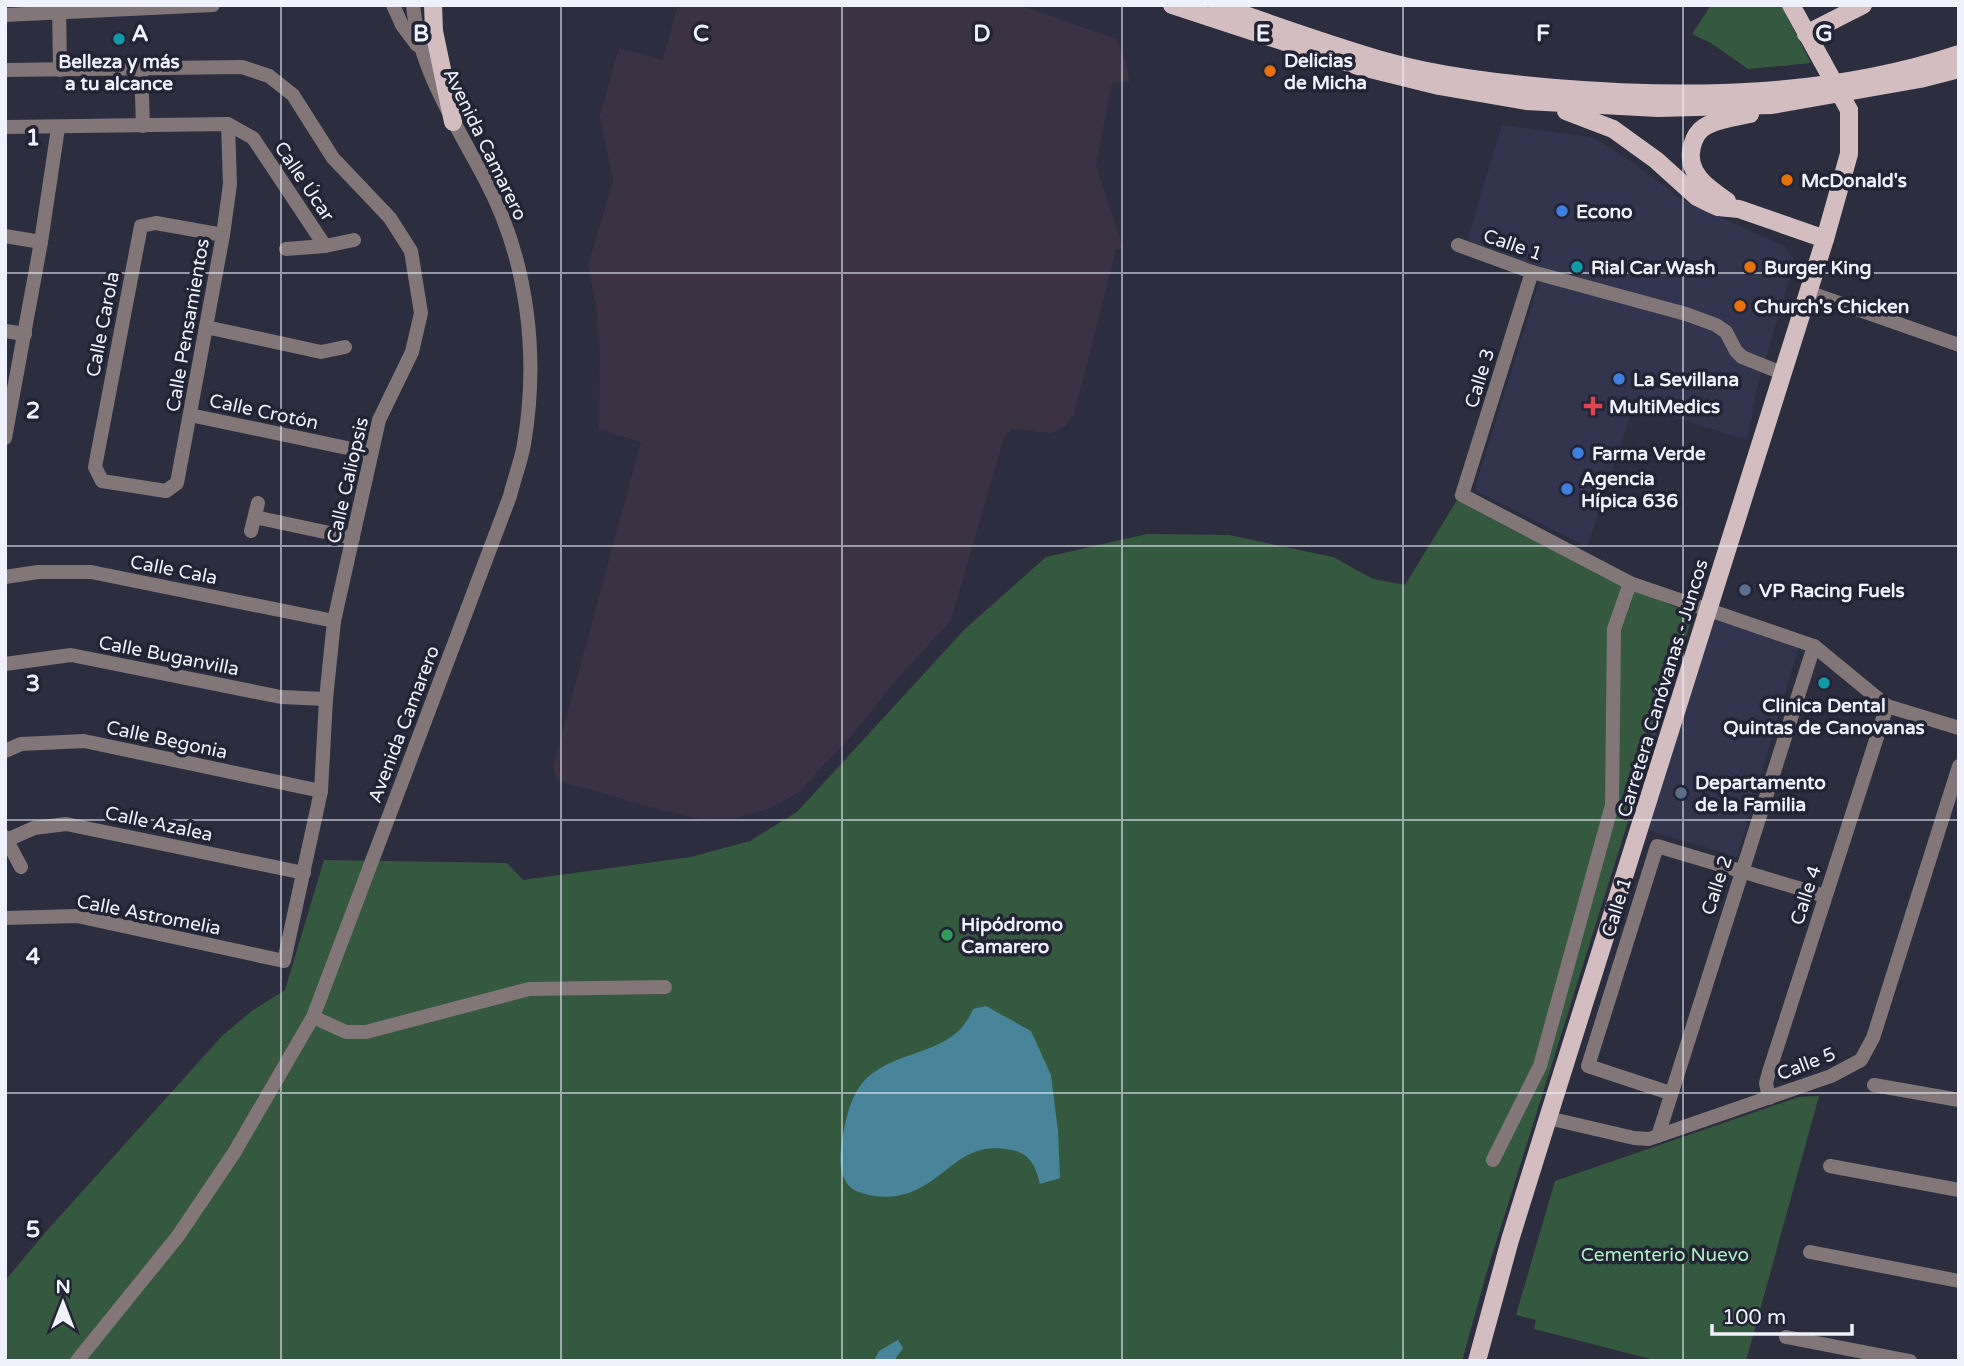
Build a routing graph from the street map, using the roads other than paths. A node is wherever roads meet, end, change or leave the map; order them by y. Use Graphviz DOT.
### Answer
graph roads {
  1 [pos="213,5"];
  2 [pos="393,5"];
  3 [pos="413,5"];
  4 [pos="433,5"];
  5 [pos="1172,5"];
  6 [pos="1217,5"];
  7 [pos="1791,5"];
  8 [pos="1863,5"];
  9 [pos="59,9"];
  10 [pos="5,15"];
  11 [pos="1806,34"];
  12 [pos="1959,45"];
  13 [pos="420,49"];
  14 [pos="1959,54"];
  15 [pos="1937,61"];
  16 [pos="141,68"];
  17 [pos="1959,69"];
  18 [pos="60,70"];
  19 [pos="5,71"];
  20 [pos="1526,101"];
  21 [pos="1772,105"];
  22 [pos="453,122"];
  23 [pos="228,124"];
  24 [pos="143,126"];
  25 [pos="5,127"];
  26 [pos="58,128"];
  27 [pos="1739,209"];
  28 [pos="223,235"];
  29 [pos="5,236"];
  30 [pos="1825,239"];
  31 [pos="354,240"];
  32 [pos="41,242"];
  33 [pos="1458,245"];
  34 [pos="325,246"];
  35 [pos="286,249"];
  36 [pos="1532,272"];
  37 [pos="1808,292"];
  38 [pos="206,327"];
  39 [pos="5,331"];
  40 [pos="25,334"];
  41 [pos="1959,345"];
  42 [pos="345,347"];
  43 [pos="1782,373"];
  44 [pos="190,415"];
  45 [pos="7,418"];
  46 [pos="5,438"];
  47 [pos="371,453"];
  48 [pos="132,485"];
  49 [pos="255,517"];
  50 [pos="352,538"];
  51 [pos="5,577"];
  52 [pos="1630,583"];
  53 [pos="1709,609"];
  54 [pos="334,621"];
  55 [pos="1814,646"];
  56 [pos="5,664"];
  57 [pos="326,699"];
  58 [pos="1887,706"];
  59 [pos="1959,728"];
  60 [pos="5,751"];
  61 [pos="1959,766"];
  62 [pos="321,791"];
  63 [pos="6,839"];
  64 [pos="21,867"];
  65 [pos="1741,870"];
  66 [pos="304,873"];
  67 [pos="1825,896"];
  68 [pos="5,918"];
  69 [pos="284,961"];
  70 [pos="666,987"];
  71 [pos="313,1017"];
  72 [pos="1874,1085"];
  73 [pos="1670,1093"];
  74 [pos="1769,1098"];
  75 [pos="1959,1100"];
  76 [pos="1548,1118"];
  77 [pos="1658,1136"];
  78 [pos="1493,1160"];
  79 [pos="1830,1166"];
  80 [pos="1959,1190"];
  81 [pos="1810,1252"];
  82 [pos="1959,1281"];
  83 [pos="1786,1338"];
  84 [pos="77,1361"];
  85 [pos="1477,1361"];
  86 [pos="1910,1361"];
  1 -- 9 [label="street"];
  2 -- 13 [label="street, Avenida Camarero"];
  3 -- 13 [label="street, Avenida Camarero"];
  4 -- 22 [label="main road"];
  5 -- 20 [label="main road"];
  6 -- 15 [label="main road"];
  7 -- 11 [label="main road, Carretera Canóvanas - Juncos"];
  8 -- 11 [label="main road"];
  9 -- 10 [label="street"];
  9 -- 18 [label="street"];
  11 -- 30 [label="main road, Carretera Canóvanas - Juncos, bridge"];
  12 -- 15 [label="main road"];
  13 -- 22 [label="street, Avenida Camarero"];
  14 -- 15 [label="main road"];
  16 -- 18 [label="street, Calle Caliopsis"];
  16 -- 24 [label="street"];
  16 -- 47 [label="street, Calle Caliopsis"];
  17 -- 21 [label="main road"];
  18 -- 19 [label="street, Calle Caliopsis"];
  20 -- 21 [label="main road"];
  20 -- 27 [label="main road"];
  21 -- 27 [label="main road"];
  22 -- 71 [label="street, Avenida Camarero"];
  23 -- 24 [label="street"];
  23 -- 28 [label="street, Calle Pensamientos"];
  23 -- 34 [label="street, Calle Úcar"];
  24 -- 26 [label="street"];
  25 -- 26 [label="street"];
  26 -- 32 [label="street"];
  27 -- 30 [label="main road"];
  28 -- 38 [label="street, Calle Pensamientos"];
  28 -- 48 [label="street, Calle Carola"];
  29 -- 32 [label="street"];
  30 -- 37 [label="main road, Carretera Canóvanas - Juncos"];
  31 -- 34 [label="street"];
  32 -- 40 [label="street"];
  33 -- 36 [label="street, Calle 1"];
  34 -- 35 [label="street"];
  36 -- 43 [label="street, Calle 1"];
  36 -- 52 [label="street, Calle 3"];
  37 -- 41 [label="street"];
  37 -- 43 [label="main road, Carretera Canóvanas - Juncos"];
  38 -- 42 [label="street"];
  38 -- 44 [label="street, Calle Pensamientos"];
  39 -- 40 [label="street"];
  40 -- 45 [label="street"];
  43 -- 53 [label="main road, Carretera Canóvanas - Juncos"];
  44 -- 47 [label="street, Calle Crotón"];
  44 -- 48 [label="street, Calle Pensamientos"];
  45 -- 46 [label="street"];
  47 -- 50 [label="street, Calle Caliopsis"];
  49 -- 50 [label="street"];
  50 -- 54 [label="street, Calle Caliopsis"];
  51 -- 54 [label="street, Calle Cala"];
  52 -- 53 [label="street"];
  52 -- 78 [label="street"];
  53 -- 55 [label="street"];
  53 -- 76 [label="main road, Carretera Canóvanas - Juncos"];
  54 -- 57 [label="street, Calle Caliopsis"];
  55 -- 58 [label="street"];
  55 -- 65 [label="street, Calle 2"];
  56 -- 57 [label="street, Calle Buganvilla"];
  57 -- 62 [label="street, Calle Caliopsis"];
  58 -- 59 [label="street"];
  58 -- 67 [label="street, Calle 4"];
  60 -- 62 [label="street, Calle Begonia"];
  61 -- 74 [label="street, Calle 5"];
  62 -- 66 [label="street, Calle Caliopsis"];
  63 -- 64 [label="street"];
  63 -- 66 [label="street, Calle Azalea"];
  65 -- 67 [label="street, Calle 1"];
  65 -- 73 [label="street, Calle 2"];
  65 -- 73 [label="street, Calle 1"];
  66 -- 69 [label="street, Calle Caliopsis"];
  67 -- 74 [label="street, Calle 4"];
  68 -- 69 [label="street, Calle Astromelia"];
  70 -- 71 [label="street"];
  71 -- 84 [label="street, Avenida Camarero"];
  72 -- 75 [label="street"];
  73 -- 77 [label="street, Calle 2"];
  74 -- 77 [label="street, Calle 5"];
  76 -- 77 [label="street, Calle 5"];
  76 -- 85 [label="main road, Carretera Canóvanas - Juncos"];
  79 -- 80 [label="street"];
  81 -- 82 [label="street"];
  83 -- 86 [label="street"];
}
